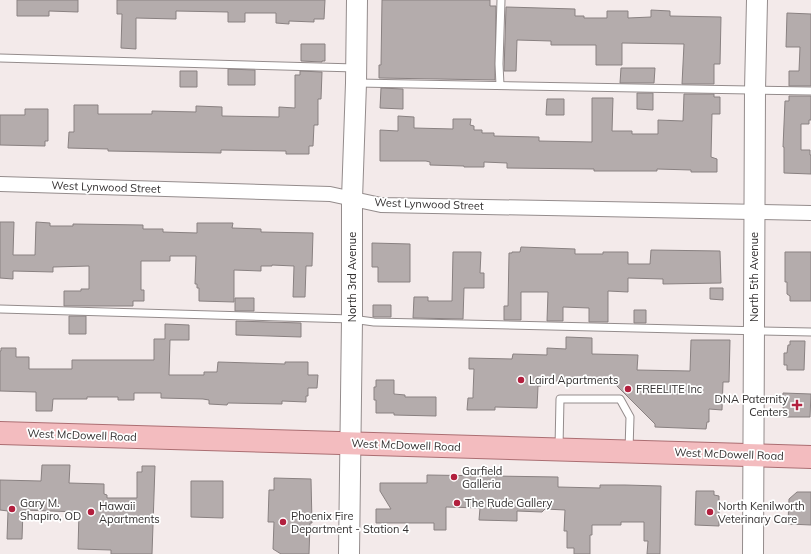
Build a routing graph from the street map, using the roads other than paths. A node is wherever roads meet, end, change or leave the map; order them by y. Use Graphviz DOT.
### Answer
graph roads {
  1 [pos="357,0"];
  2 [pos="500,0"];
  3 [pos="757,0"];
  4 [pos="0,58"];
  5 [pos="356,75"];
  6 [pos="500,86"];
  7 [pos="755,90"];
  8 [pos="811,91"];
  9 [pos="0,184"];
  10 [pos="352,198"];
  11 [pos="755,212"];
  12 [pos="811,213"];
  13 [pos="0,309"];
  14 [pos="352,319"];
  15 [pos="754,331"];
  16 [pos="811,332"];
  17 [pos="0,433"];
  18 [pos="351,443"];
  19 [pos="559,449"];
  20 [pos="629,451"];
  21 [pos="754,455"];
  22 [pos="811,457"];
  23 [pos="349,554"];
  24 [pos="753,554"];
  1 -- 5 [label="street, North 3rd Avenue"];
  2 -- 6 [label="lane"];
  3 -- 7 [label="street, North 5th Avenue"];
  4 -- 5 [label="lane"];
  5 -- 6 [label="lane"];
  5 -- 10 [label="street, North 3rd Avenue"];
  6 -- 7 [label="lane"];
  7 -- 8 [label="lane"];
  7 -- 11 [label="street, North 5th Avenue"];
  9 -- 10 [label="street, West Lynwood Street"];
  10 -- 11 [label="street, West Lynwood Street"];
  10 -- 14 [label="street, North 3rd Avenue"];
  11 -- 12 [label="street, West Lynwood Street"];
  11 -- 15 [label="street, North 5th Avenue"];
  13 -- 14 [label="lane"];
  14 -- 15 [label="lane"];
  14 -- 18 [label="street, North 3rd Avenue"];
  15 -- 16 [label="lane"];
  15 -- 21 [label="street, North 5th Avenue"];
  17 -- 18 [label="main road, West McDowell Road"];
  18 -- 19 [label="main road, West McDowell Road"];
  18 -- 23 [label="street, North 3rd Avenue"];
  19 -- 20 [label="main road, West McDowell Road"];
  19 -- 20 [label="lane"];
  20 -- 21 [label="main road, West McDowell Road"];
  21 -- 22 [label="main road, West McDowell Road"];
  21 -- 24 [label="street, North 5th Avenue"];
}
